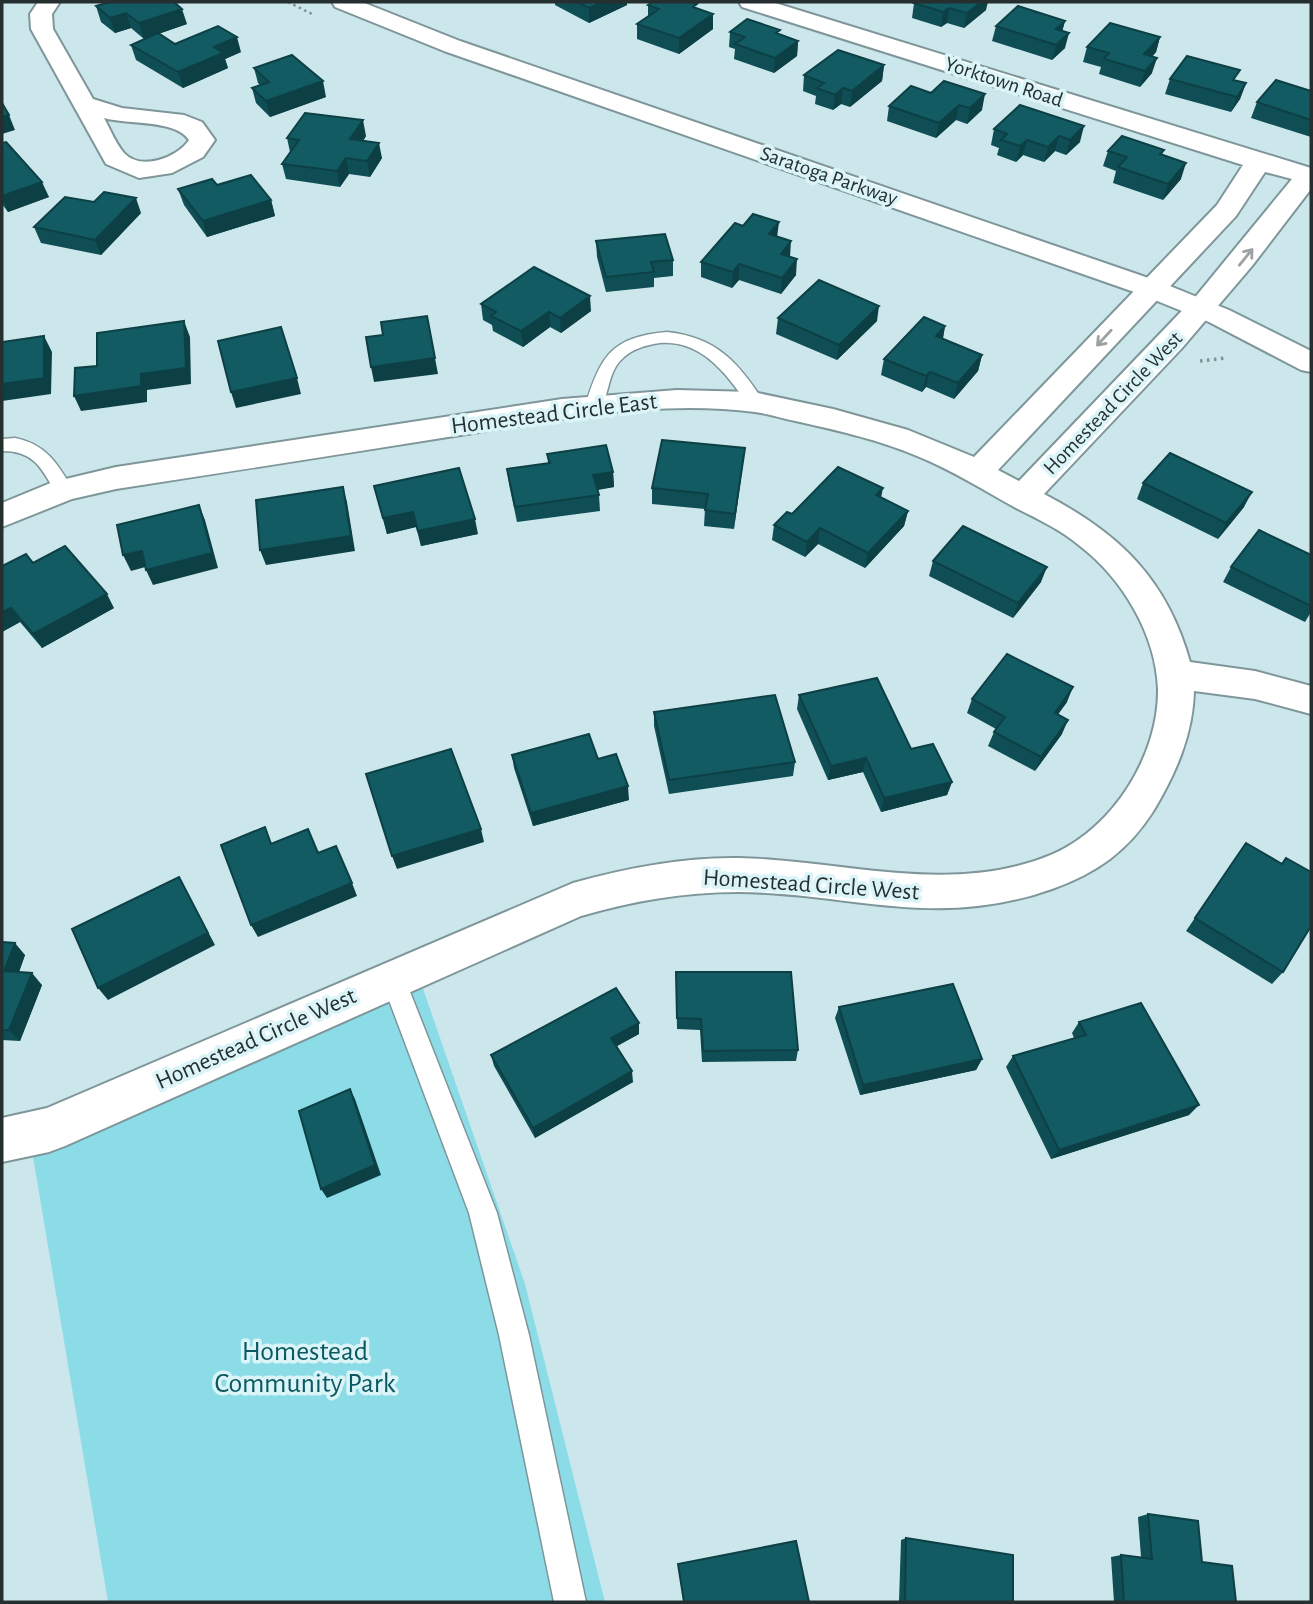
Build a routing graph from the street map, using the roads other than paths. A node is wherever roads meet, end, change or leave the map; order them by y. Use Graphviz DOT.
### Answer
graph roads {
  1 [pos="49,2"];
  2 [pos="343,2"];
  3 [pos="750,2"];
  4 [pos="84,104"];
  5 [pos="1258,162"];
  6 [pos="1309,175"];
  7 [pos="1150,288"];
  8 [pos="1202,310"];
  9 [pos="1311,363"];
  10 [pos="755,402"];
  11 [pos="594,406"];
  12 [pos="2,445"];
  13 [pos="977,473"];
  14 [pos="64,490"];
  15 [pos="1023,497"];
  16 [pos="2,516"];
  17 [pos="1173,674"];
  18 [pos="1311,700"];
  19 [pos="393,979"];
  20 [pos="2,1140"];
  21 [pos="570,1602"];
  1 -- 4 [label="street"];
  2 -- 7 [label="street, Saratoga Parkway"];
  3 -- 5 [label="street, Yorktown Road"];
  5 -- 6 [label="street, Yorktown Road"];
  5 -- 7 [label="street"];
  8 -- 6 [label="street, Homestead Circle West, one-way"];
  7 -- 8 [label="street, Saratoga Parkway"];
  7 -- 13 [label="street, one-way"];
  8 -- 9 [label="street, Saratoga Parkway"];
  8 -- 15 [label="street, Homestead Circle West"];
  10 -- 11 [label="street, Homestead Circle East"];
  10 -- 11 [label="lane"];
  10 -- 13 [label="street, Homestead Circle East"];
  11 -- 14 [label="street, Homestead Circle East"];
  12 -- 14 [label="lane"];
  13 -- 15 [label="street, Homestead Circle West"];
  14 -- 16 [label="street, Homestead Circle East"];
  15 -- 17 [label="street, Homestead Circle West"];
  17 -- 18 [label="street"];
  17 -- 19 [label="street, Homestead Circle West"];
  19 -- 20 [label="street, Homestead Circle West"];
  19 -- 21 [label="lane"];
}
